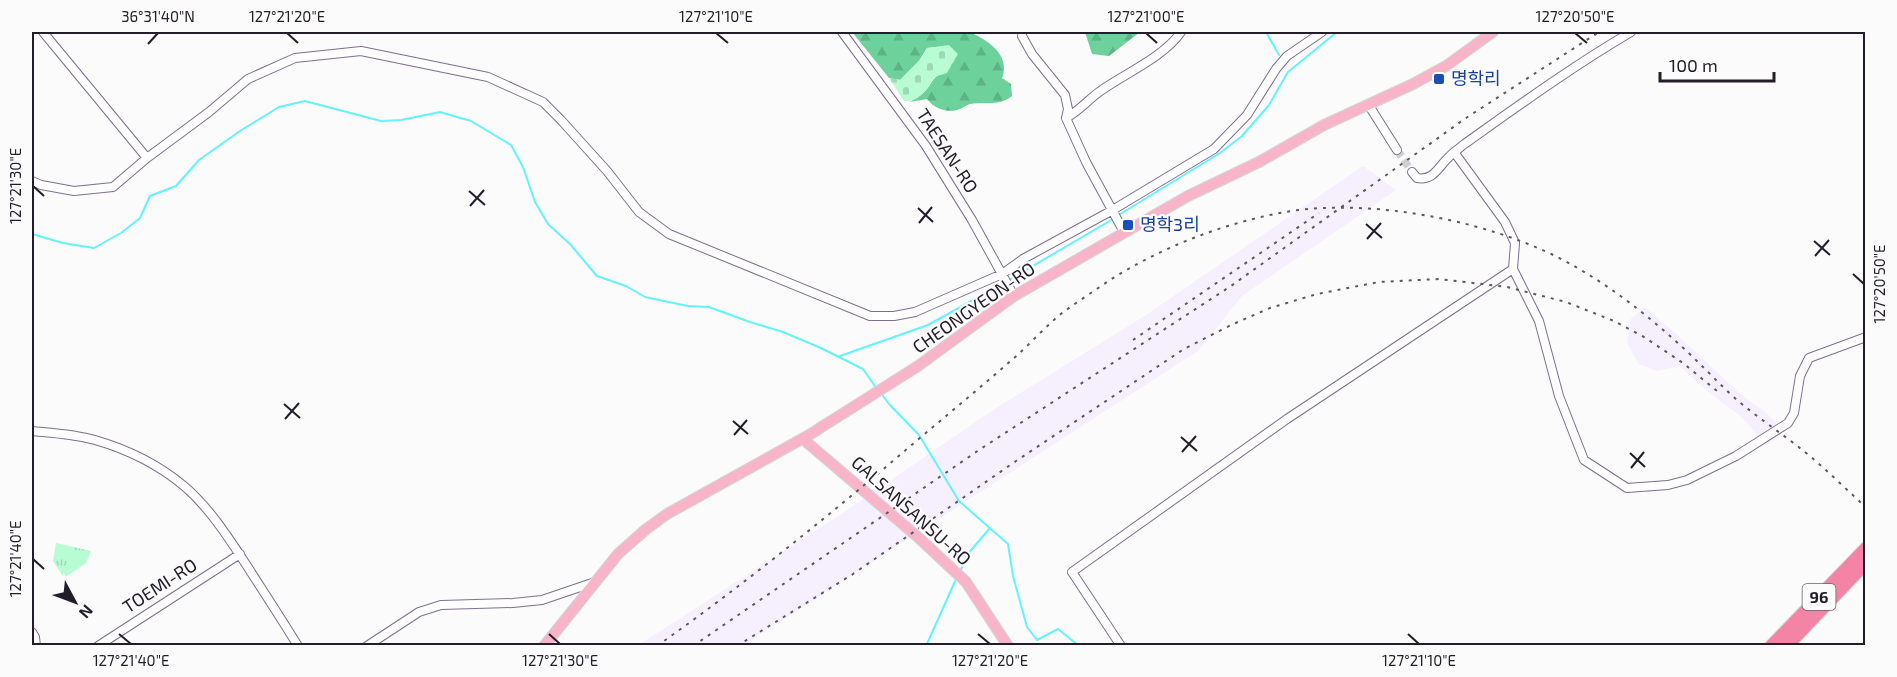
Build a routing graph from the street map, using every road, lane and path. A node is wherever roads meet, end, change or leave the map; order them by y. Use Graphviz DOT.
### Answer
graph roads {
  1 [pos="43,32"];
  2 [pos="842,32"];
  3 [pos="1181,32"];
  4 [pos="1322,32"];
  5 [pos="1493,32"];
  6 [pos="1631,32"];
  7 [pos="1023,36"];
  8 [pos="1368,104"];
  9 [pos="1066,118"];
  10 [pos="1397,150"];
  11 [pos="1454,152"];
  12 [pos="147,158"];
  13 [pos="1412,172"];
  14 [pos="32,181"];
  15 [pos="1112,211"];
  16 [pos="1124,232"];
  17 [pos="1513,269"];
  18 [pos="1002,274"];
  19 [pos="1012,293"];
  20 [pos="1866,337"];
  21 [pos="32,431"];
  22 [pos="806,437"];
  23 [pos="1866,548"];
  24 [pos="240,554"];
  25 [pos="1866,563"];
  26 [pos="596,581"];
  27 [pos="32,632"];
  28 [pos="36,645"];
  29 [pos="99,645"];
  30 [pos="298,645"];
  31 [pos="367,645"];
  32 [pos="544,645"];
  33 [pos="1008,645"];
  34 [pos="1121,645"];
  35 [pos="1771,645"];
  36 [pos="1787,645"];
  1 -- 12 [label="street"];
  2 -- 18 [label="street, TAESAN-RO"];
  3 -- 9 [label="street"];
  4 -- 15 [label="street"];
  5 -- 8 [label="main road, CHEONGYEON-RO"];
  6 -- 11 [label="street"];
  7 -- 9 [label="street"];
  8 -- 10 [label="street"];
  8 -- 16 [label="main road, CHEONGYEON-RO"];
  9 -- 15 [label="street"];
  11 -- 13 [label="street"];
  11 -- 17 [label="street"];
  12 -- 14 [label="street"];
  12 -- 18 [label="street"];
  15 -- 16 [label="street"];
  15 -- 18 [label="street"];
  16 -- 19 [label="main road, CHEONGYEON-RO"];
  17 -- 20 [label="street"];
  17 -- 34 [label="street"];
  18 -- 19 [label="street, TAESAN-RO"];
  19 -- 22 [label="main road, CHEONGYEON-RO"];
  21 -- 24 [label="street"];
  22 -- 26 [label="main road, CHEONGYEON-RO"];
  22 -- 33 [label="main road, GALSANSANSU-RO"];
  23 -- 35 [label="highway, 96"];
  24 -- 29 [label="street, TOEMI-RO"];
  24 -- 30 [label="street"];
  25 -- 36 [label="highway, 96"];
  26 -- 31 [label="street"];
  26 -- 32 [label="main road, CHEONGYEON-RO"];
  27 -- 28 [label="street"];
}
